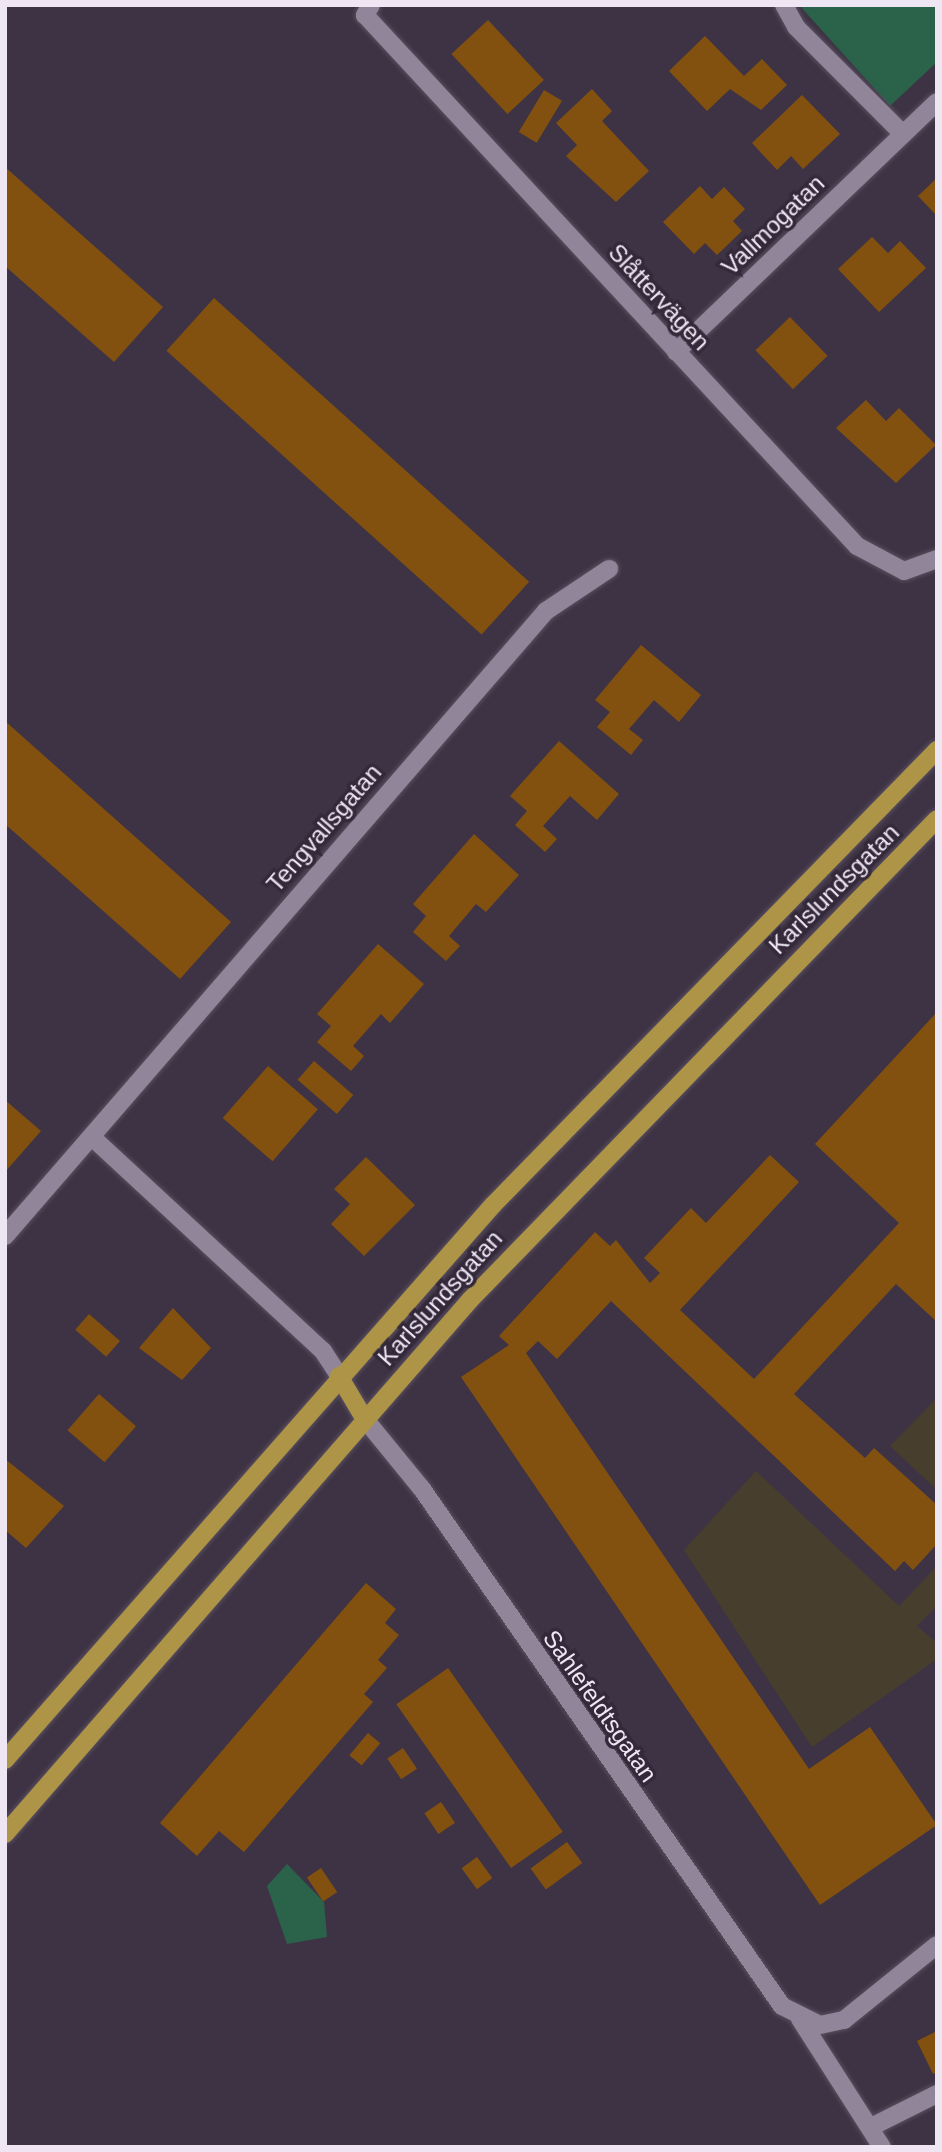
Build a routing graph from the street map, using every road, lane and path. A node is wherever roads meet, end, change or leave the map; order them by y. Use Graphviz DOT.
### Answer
graph roads {
  1 [pos="784,5"];
  2 [pos="368,10"];
  3 [pos="937,102"];
  4 [pos="903,134"];
  5 [pos="676,352"];
  6 [pos="937,559"];
  7 [pos="610,569"];
  8 [pos="937,750"];
  9 [pos="937,819"];
  10 [pos="93,1139"];
  11 [pos="5,1236"];
  12 [pos="339,1377"];
  13 [pos="364,1418"];
  14 [pos="5,1760"];
  15 [pos="5,1834"];
  16 [pos="937,1945"];
  17 [pos="800,2019"];
  18 [pos="937,2094"];
  19 [pos="873,2126"];
  20 [pos="882,2147"];
  1 -- 4 [label="street"];
  2 -- 5 [label="street, Slåttervägen"];
  3 -- 4 [label="street, Vallmogatan"];
  4 -- 5 [label="street, Vallmogatan"];
  5 -- 6 [label="street, Slåttervägen"];
  7 -- 10 [label="street, Tengvallsgatan"];
  8 -- 12 [label="main road, Karlslundsgatan"];
  9 -- 13 [label="main road, Karlslundsgatan"];
  10 -- 11 [label="street, Tengvallsgatan"];
  10 -- 12 [label="street"];
  12 -- 13 [label="main road"];
  12 -- 14 [label="main road, Karlslundsgatan"];
  13 -- 15 [label="main road, Karlslundsgatan"];
  13 -- 17 [label="street, Sahlefeldtsgatan"];
  16 -- 17 [label="street"];
  17 -- 19 [label="street, Sahlefeldtsgatan"];
  18 -- 19 [label="street"];
  19 -- 20 [label="street, Sahlefeldtsgatan"];
}
